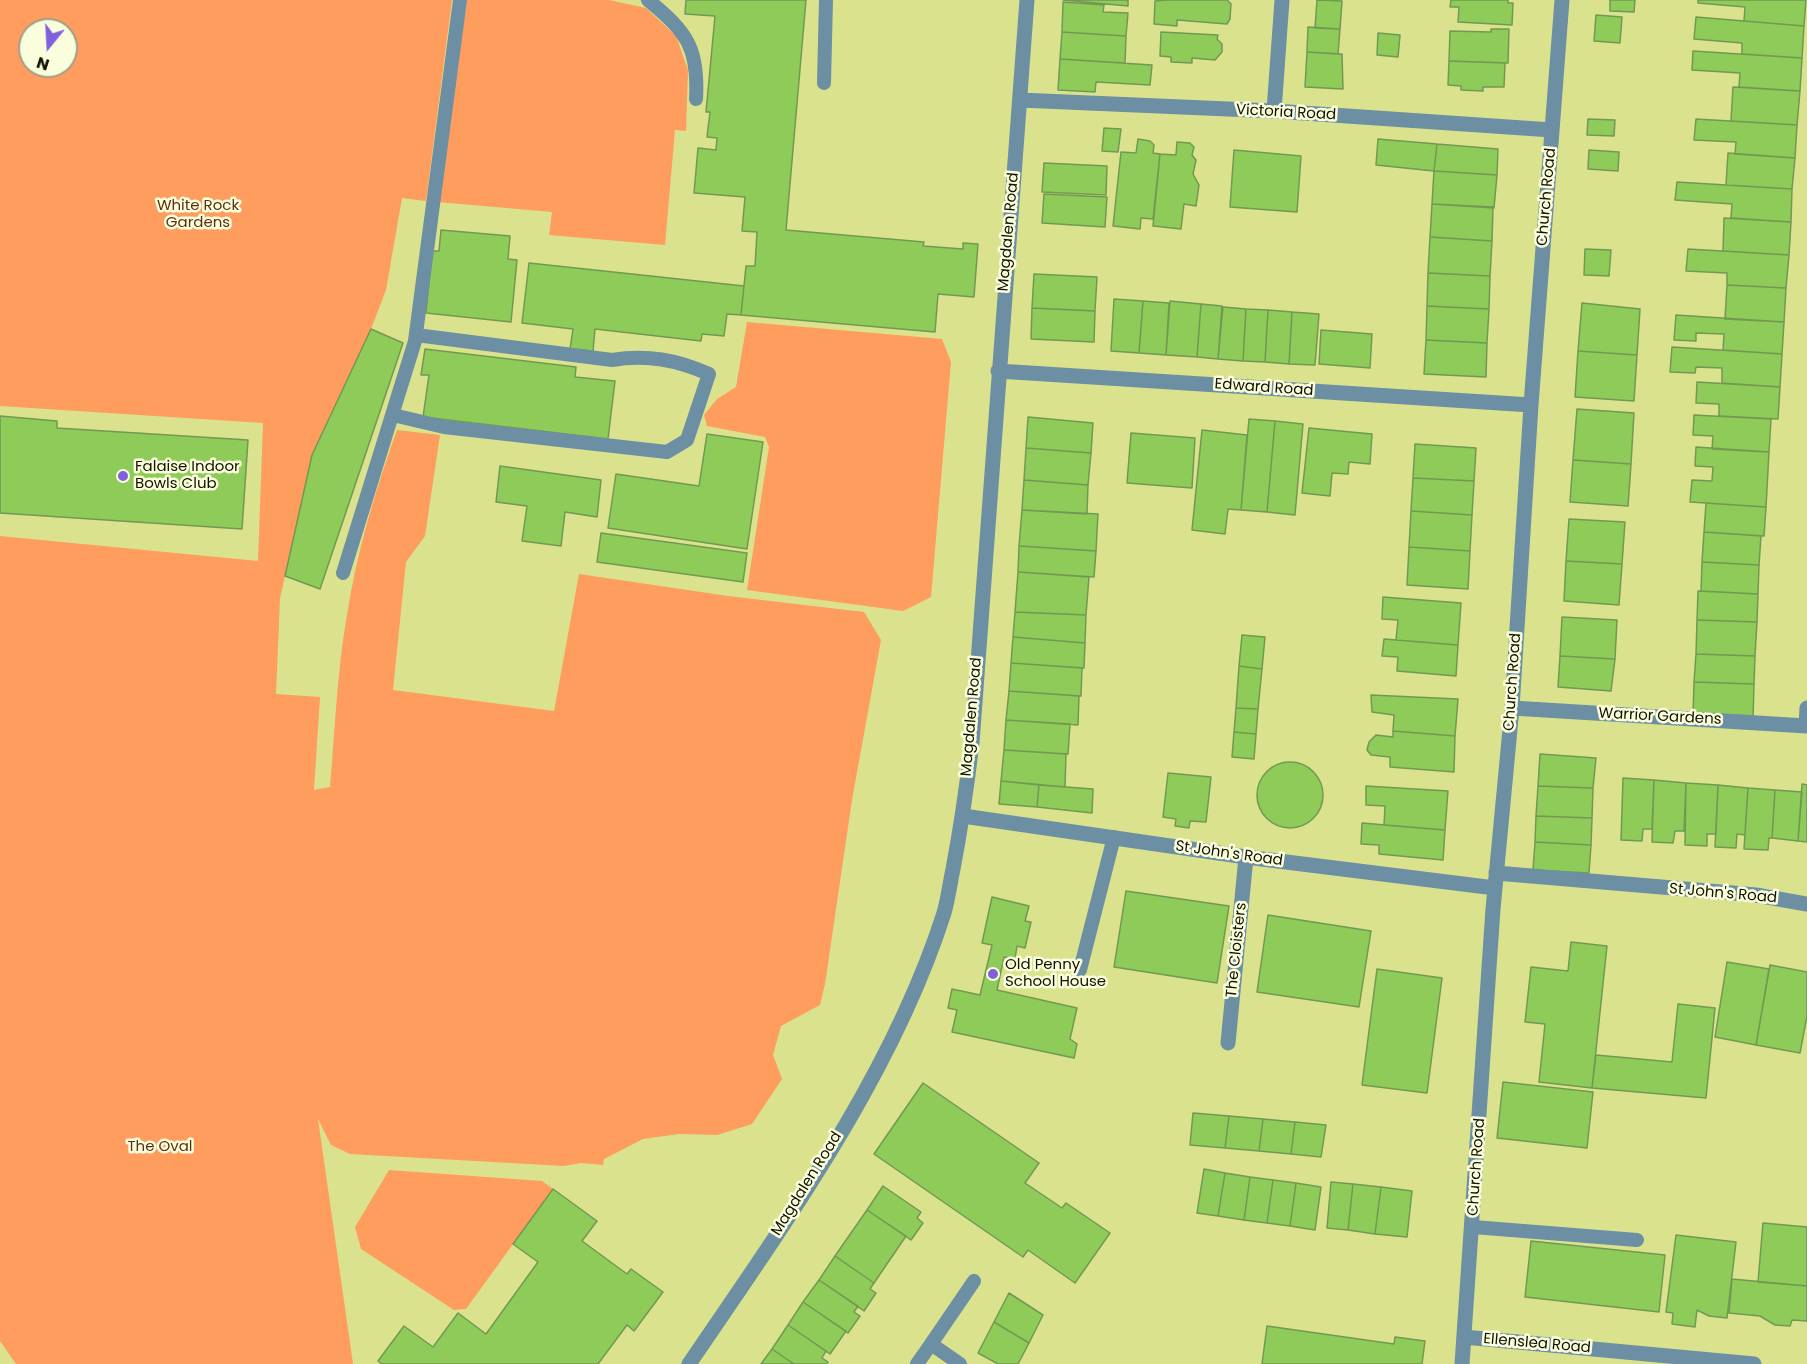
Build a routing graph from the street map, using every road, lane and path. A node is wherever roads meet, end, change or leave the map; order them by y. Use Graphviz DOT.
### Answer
graph roads {
  1 [pos="460,0"];
  2 [pos="648,0"];
  3 [pos="826,0"];
  4 [pos="1027,0"];
  5 [pos="1282,0"];
  6 [pos="1562,0"];
  7 [pos="824,82"];
  8 [pos="696,99"];
  9 [pos="1020,100"];
  10 [pos="1274,111"];
  11 [pos="1552,130"];
  12 [pos="416,335"];
  13 [pos="998,372"];
  14 [pos="1531,405"];
  15 [pos="393,415"];
  16 [pos="343,573"];
  17 [pos="1512,708"];
  18 [pos="1807,708"];
  19 [pos="1806,725"];
  20 [pos="963,816"];
  21 [pos="1113,837"];
  22 [pos="1246,856"];
  23 [pos="1496,881"];
  24 [pos="1807,904"];
  25 [pos="1080,970"];
  26 [pos="1228,1043"];
  27 [pos="1473,1227"];
  28 [pos="1637,1240"];
  29 [pos="974,1281"];
  30 [pos="1464,1337"];
  31 [pos="931,1344"];
  32 [pos="689,1364"];
  33 [pos="917,1364"];
  34 [pos="960,1364"];
  35 [pos="1462,1364"];
  36 [pos="1754,1364"];
  1 -- 12 [label="lane"];
  2 -- 8 [label="lane"];
  3 -- 7 [label="lane"];
  4 -- 9 [label="street, Magdalen Road"];
  5 -- 10 [label="street"];
  6 -- 11 [label="street, Church Road"];
  9 -- 10 [label="street, Victoria Road"];
  9 -- 13 [label="street, Magdalen Road"];
  10 -- 11 [label="street, Victoria Road"];
  11 -- 14 [label="street, Church Road"];
  12 -- 15 [label="lane"];
  12 -- 15 [label="lane"];
  13 -- 14 [label="street, Edward Road"];
  13 -- 20 [label="street, Magdalen Road"];
  14 -- 17 [label="street, Church Road"];
  15 -- 16 [label="lane"];
  17 -- 19 [label="street, Warrior Gardens"];
  17 -- 23 [label="street, Church Road"];
  18 -- 19 [label="street"];
  20 -- 21 [label="street, St John's Road"];
  20 -- 32 [label="street, Magdalen Road"];
  21 -- 22 [label="street, St John's Road"];
  21 -- 25 [label="lane"];
  22 -- 23 [label="street, St John's Road"];
  22 -- 26 [label="street, The Cloisters"];
  23 -- 24 [label="street, St John's Road"];
  23 -- 27 [label="street, Church Road"];
  27 -- 28 [label="lane"];
  27 -- 30 [label="street, Church Road"];
  29 -- 31 [label="lane"];
  30 -- 35 [label="street, Church Road"];
  30 -- 36 [label="street, Ellenslea Road"];
  31 -- 33 [label="lane"];
  31 -- 34 [label="lane"];
}
